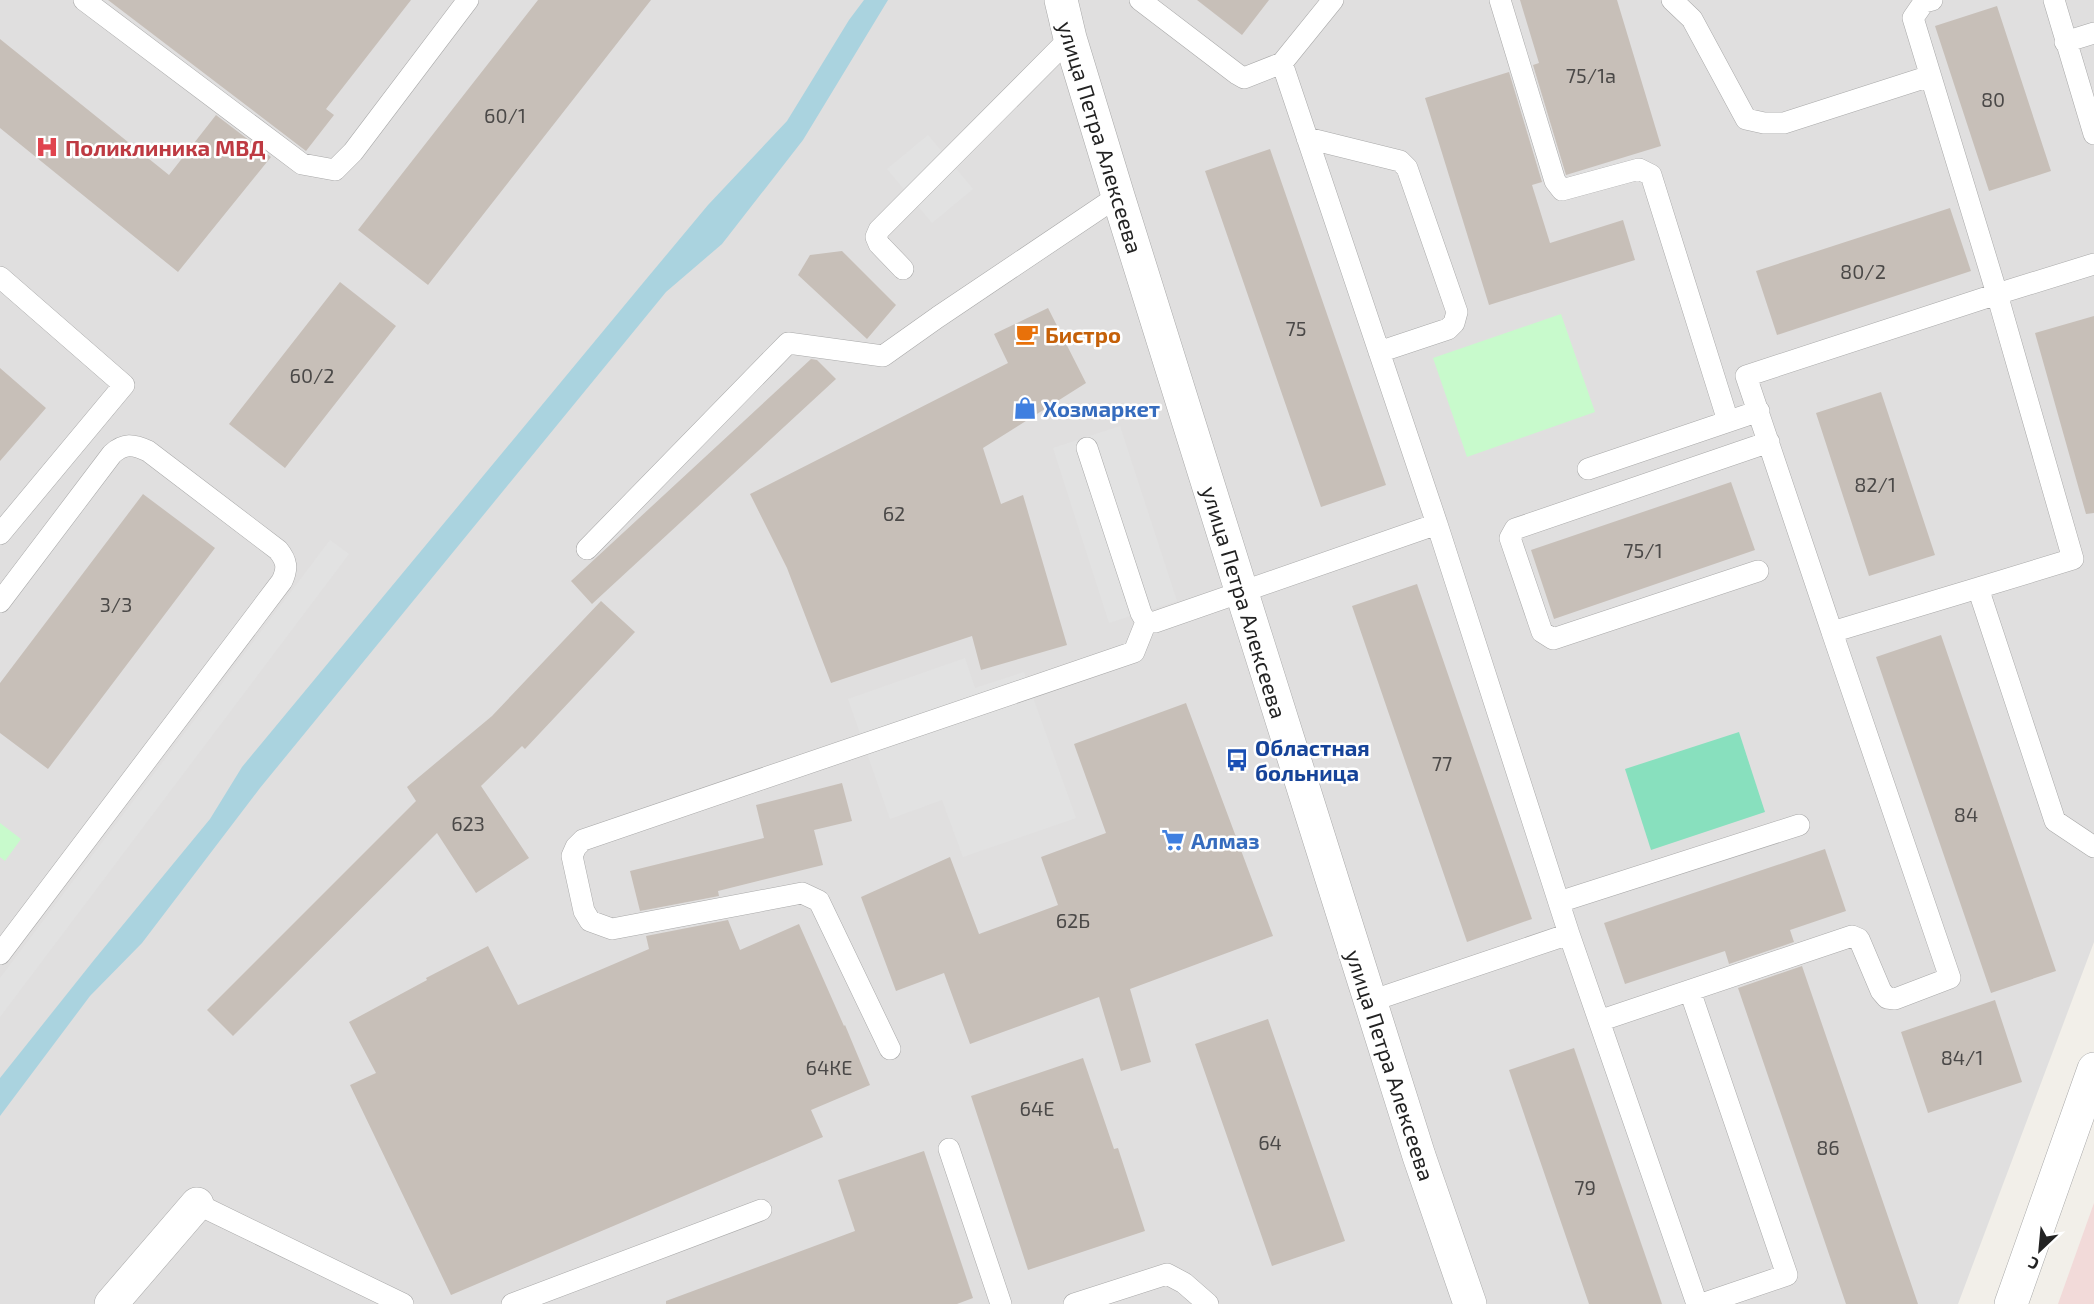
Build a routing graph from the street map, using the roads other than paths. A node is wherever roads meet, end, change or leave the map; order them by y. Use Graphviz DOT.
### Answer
graph roads {
  1 [pos="84,0"];
  2 [pos="468,0"];
  3 [pos="1061,0"];
  4 [pos="1140,0"];
  5 [pos="1348,0"];
  6 [pos="1500,0"];
  7 [pos="1672,0"];
  8 [pos="1932,0"];
  9 [pos="2054,0"];
  10 [pos="1330,4"];
  11 [pos="2094,33"];
  12 [pos="1070,38"];
  13 [pos="2065,42"];
  14 [pos="1282,63"];
  15 [pos="1930,76"];
  16 [pos="2089,102"];
  17 [pos="2094,134"];
  18 [pos="1307,138"];
  19 [pos="1118,196"];
  20 [pos="2094,264"];
  21 [pos="903,269"];
  22 [pos="0,277"];
  23 [pos="1997,294"];
  24 [pos="1379,352"];
  25 [pos="1759,411"];
  26 [pos="1728,421"];
  27 [pos="1769,442"];
  28 [pos="1087,448"];
  29 [pos="1588,469"];
  30 [pos="1437,524"];
  31 [pos="0,534"];
  32 [pos="587,549"];
  33 [pos="1758,571"];
  34 [pos="1978,588"];
  35 [pos="1242,593"];
  36 [pos="0,602"];
  37 [pos="1146,622"];
  38 [pos="1832,632"];
  39 [pos="1798,825"];
  40 [pos="2094,847"];
  41 [pos="1559,902"];
  42 [pos="1569,934"];
  43 [pos="0,954"];
  44 [pos="1690,991"];
  45 [pos="1371,1001"];
  46 [pos="1599,1022"];
  47 [pos="890,1048"];
  48 [pos="2094,1069"];
  49 [pos="949,1149"];
  50 [pos="197,1204"];
  51 [pos="761,1210"];
  52 [pos="1467,1303"];
  53 [pos="111,1304"];
  54 [pos="403,1304"];
  55 [pos="512,1304"];
  56 [pos="1002,1304"];
  57 [pos="1074,1304"];
  58 [pos="1208,1304"];
  59 [pos="1696,1304"];
  60 [pos="1702,1304"];
  61 [pos="2011,1304"];
  1 -- 2 [label="lane"];
  3 -- 12 [label="street, улица Петра Алексеева"];
  4 -- 14 [label="lane"];
  5 -- 10 [label="lane"];
  6 -- 26 [label="lane"];
  7 -- 15 [label="lane"];
  8 -- 15 [label="lane"];
  9 -- 13 [label="lane"];
  10 -- 14 [label="lane"];
  11 -- 13 [label="lane"];
  12 -- 19 [label="street, улица Петра Алексеева"];
  12 -- 21 [label="lane"];
  13 -- 16 [label="lane"];
  14 -- 18 [label="lane"];
  15 -- 23 [label="lane"];
  16 -- 17 [label="lane"];
  18 -- 24 [label="lane"];
  18 -- 24 [label="lane"];
  19 -- 32 [label="lane"];
  19 -- 35 [label="street, улица Петра Алексеева"];
  20 -- 23 [label="lane"];
  22 -- 31 [label="lane"];
  23 -- 25 [label="lane"];
  23 -- 34 [label="lane"];
  24 -- 30 [label="lane"];
  25 -- 26 [label="lane"];
  25 -- 27 [label="lane"];
  26 -- 29 [label="lane"];
  27 -- 33 [label="lane"];
  27 -- 38 [label="lane"];
  28 -- 37 [label="lane"];
  30 -- 35 [label="lane"];
  30 -- 41 [label="lane"];
  34 -- 38 [label="lane"];
  34 -- 40 [label="lane"];
  35 -- 37 [label="lane"];
  35 -- 45 [label="street, улица Петра Алексеева"];
  36 -- 43 [label="lane"];
  37 -- 47 [label="lane"];
  38 -- 44 [label="lane"];
  39 -- 41 [label="lane"];
  41 -- 42 [label="lane"];
  42 -- 45 [label="lane"];
  42 -- 46 [label="lane"];
  44 -- 46 [label="lane"];
  44 -- 60 [label="lane"];
  45 -- 52 [label="street, улица Петра Алексеева"];
  46 -- 59 [label="lane"];
  48 -- 61 [label="street"];
  49 -- 56 [label="lane"];
  50 -- 53 [label="street"];
  50 -- 54 [label="lane"];
  51 -- 55 [label="lane"];
  57 -- 58 [label="lane"];
}
